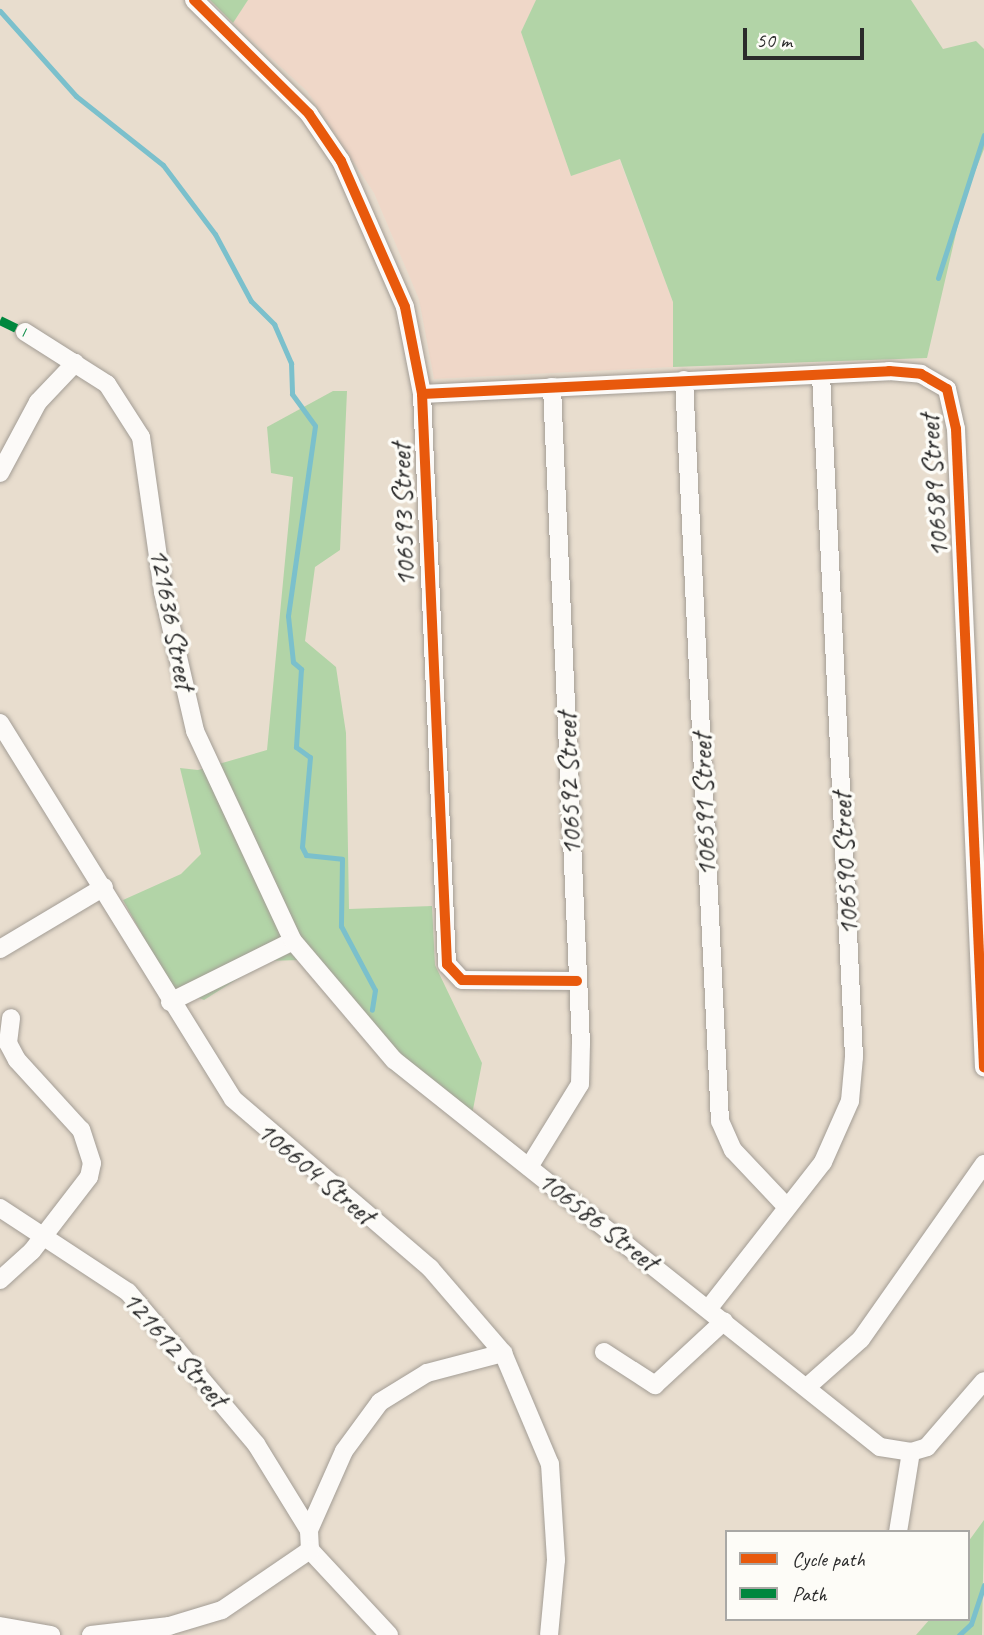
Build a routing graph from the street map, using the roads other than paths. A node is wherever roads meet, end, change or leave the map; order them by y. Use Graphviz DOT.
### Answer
graph roads {
  1 [pos="194,0"];
  2 [pos="25,331"];
  3 [pos="75,363"];
  4 [pos="821,375"];
  5 [pos="684,380"];
  6 [pos="552,387"];
  7 [pos="422,394"];
  8 [pos="0,473"];
  9 [pos="0,723"];
  10 [pos="104,887"];
  11 [pos="293,941"];
  12 [pos="0,949"];
  13 [pos="577,981"];
  14 [pos="170,1002"];
  15 [pos="11,1018"];
  16 [pos="984,1068"];
  17 [pos="984,1164"];
  18 [pos="529,1167"];
  19 [pos="786,1206"];
  20 [pos="0,1208"];
  21 [pos="42,1237"];
  22 [pos="0,1280"];
  23 [pos="709,1308"];
  24 [pos="724,1321"];
  25 [pos="604,1352"];
  26 [pos="503,1353"];
  27 [pos="984,1381"];
  28 [pos="807,1387"];
  29 [pos="911,1452"];
  30 [pos="309,1530"];
  31 [pos="898,1530"];
  32 [pos="310,1550"];
  33 [pos="0,1626"];
  34 [pos="133,1634"];
  35 [pos="51,1635"];
  36 [pos="91,1635"];
  37 [pos="388,1635"];
  38 [pos="549,1635"];
  1 -- 7 [label="street, 106593 Street"];
  2 -- 3 [label="street, 121636 Street"];
  3 -- 8 [label="street"];
  3 -- 11 [label="street, 121636 Street"];
  4 -- 5 [label="street, 106589 Street"];
  4 -- 16 [label="street, 106589 Street"];
  4 -- 19 [label="street, 106590 Street"];
  5 -- 6 [label="street, 106589 Street"];
  5 -- 19 [label="street, 106591 Street"];
  6 -- 7 [label="street, 106589 Street"];
  6 -- 13 [label="street, 106592 Street"];
  7 -- 13 [label="street, 106593 Street"];
  9 -- 10 [label="street, 106604 Street"];
  10 -- 12 [label="street"];
  10 -- 14 [label="street, 106604 Street"];
  11 -- 14 [label="street"];
  11 -- 18 [label="street, 106586 Street"];
  13 -- 18 [label="street, 106592 Street"];
  14 -- 26 [label="street, 106604 Street"];
  15 -- 21 [label="street"];
  17 -- 28 [label="street"];
  18 -- 23 [label="street, 106586 Street"];
  19 -- 23 [label="street, 106590 Street"];
  20 -- 21 [label="street, 121612 Street"];
  21 -- 22 [label="street"];
  21 -- 30 [label="street, 121612 Street"];
  23 -- 24 [label="street, 106586 Street"];
  24 -- 25 [label="street"];
  24 -- 28 [label="street, 106586 Street"];
  26 -- 30 [label="street"];
  26 -- 38 [label="street, 106604 Street"];
  27 -- 29 [label="street"];
  28 -- 29 [label="street, 106586 Street"];
  29 -- 31 [label="street"];
  30 -- 32 [label="street"];
  32 -- 34 [label="street"];
  32 -- 37 [label="street"];
  33 -- 35 [label="street"];
  34 -- 36 [label="street"];
}
